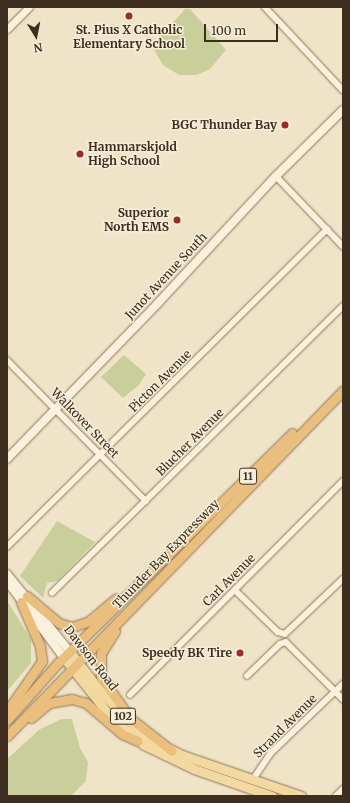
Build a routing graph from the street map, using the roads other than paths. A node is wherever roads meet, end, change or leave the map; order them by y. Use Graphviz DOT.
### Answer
graph roads {
  1 [pos="29,7"];
  2 [pos="265,7"];
  3 [pos="7,29"];
  4 [pos="343,90"];
  5 [pos="343,110"];
  6 [pos="276,176"];
  7 [pos="326,229"];
  8 [pos="343,246"];
  9 [pos="343,306"];
  10 [pos="7,360"];
  11 [pos="343,383"];
  12 [pos="343,390"];
  13 [pos="57,410"];
  14 [pos="101,455"];
  15 [pos="7,458"];
  16 [pos="343,480"];
  17 [pos="146,501"];
  18 [pos="7,547"];
  19 [pos="153,569"];
  20 [pos="7,574"];
  21 [pos="343,578"];
  22 [pos="7,581"];
  23 [pos="158,581"];
  24 [pos="235,590"];
  25 [pos="52,593"];
  26 [pos="24,599"];
  27 [pos="67,655"];
  28 [pos="74,665"];
  29 [pos="247,676"];
  30 [pos="343,684"];
  31 [pos="336,692"];
  32 [pos="130,695"];
  33 [pos="343,699"];
  34 [pos="7,710"];
  35 [pos="7,720"];
  36 [pos="7,737"];
  37 [pos="138,741"];
  38 [pos="172,751"];
  39 [pos="250,784"];
  40 [pos="343,789"];
  41 [pos="272,796"];
  42 [pos="301,796"];
  43 [pos="336,796"];
  1 -- 3 [label="street"];
  2 -- 4 [label="street"];
  5 -- 6 [label="main road, Junot Avenue South"];
  6 -- 7 [label="street"];
  6 -- 13 [label="main road, Junot Avenue South"];
  7 -- 8 [label="street"];
  7 -- 14 [label="street, Picton Avenue"];
  9 -- 17 [label="street, Blucher Avenue"];
  10 -- 13 [label="street, Walkover Street"];
  11 -- 19 [label="highway, Thunder Bay Expressway / 11"];
  12 -- 23 [label="highway, Thunder Bay Expressway / 11"];
  13 -- 14 [label="street, Walkover Street"];
  13 -- 15 [label="main road, Junot Avenue South"];
  14 -- 17 [label="street, Walkover Street"];
  14 -- 18 [label="street, Picton Avenue"];
  16 -- 24 [label="street, Carl Avenue"];
  17 -- 25 [label="street, Blucher Avenue"];
  19 -- 26 [label="highway"];
  19 -- 27 [label="highway, Thunder Bay Expressway / 11"];
  20 -- 26 [label="main road, Dawson Road"];
  21 -- 24 [label="street"];
  22 -- 26 [label="main road, Dawson Road"];
  23 -- 28 [label="highway, Thunder Bay Expressway / 11"];
  23 -- 38 [label="highway"];
  24 -- 32 [label="street, Carl Avenue"];
  26 -- 27 [label="main road, Dawson Road"];
  26 -- 34 [label="highway"];
  27 -- 28 [label="main road, Dawson Road / 102"];
  27 -- 35 [label="highway, Thunder Bay Expressway / 11"];
  28 -- 36 [label="highway, Thunder Bay Expressway / 11"];
  28 -- 37 [label="main road, Dawson Road / 102"];
  28 -- 38 [label="main road, Dawson Road / 102"];
  29 -- 31 [label="street"];
  30 -- 31 [label="street, Strand Avenue"];
  31 -- 33 [label="street"];
  31 -- 39 [label="street, Strand Avenue"];
  36 -- 37 [label="highway"];
  37 -- 39 [label="main road, Dawson Road / 102"];
  38 -- 39 [label="main road, Dawson Road / 102"];
  39 -- 41 [label="main road, Dawson Road / 102"];
  39 -- 42 [label="main road, Dawson Road / 102"];
  40 -- 43 [label="street"];
}
